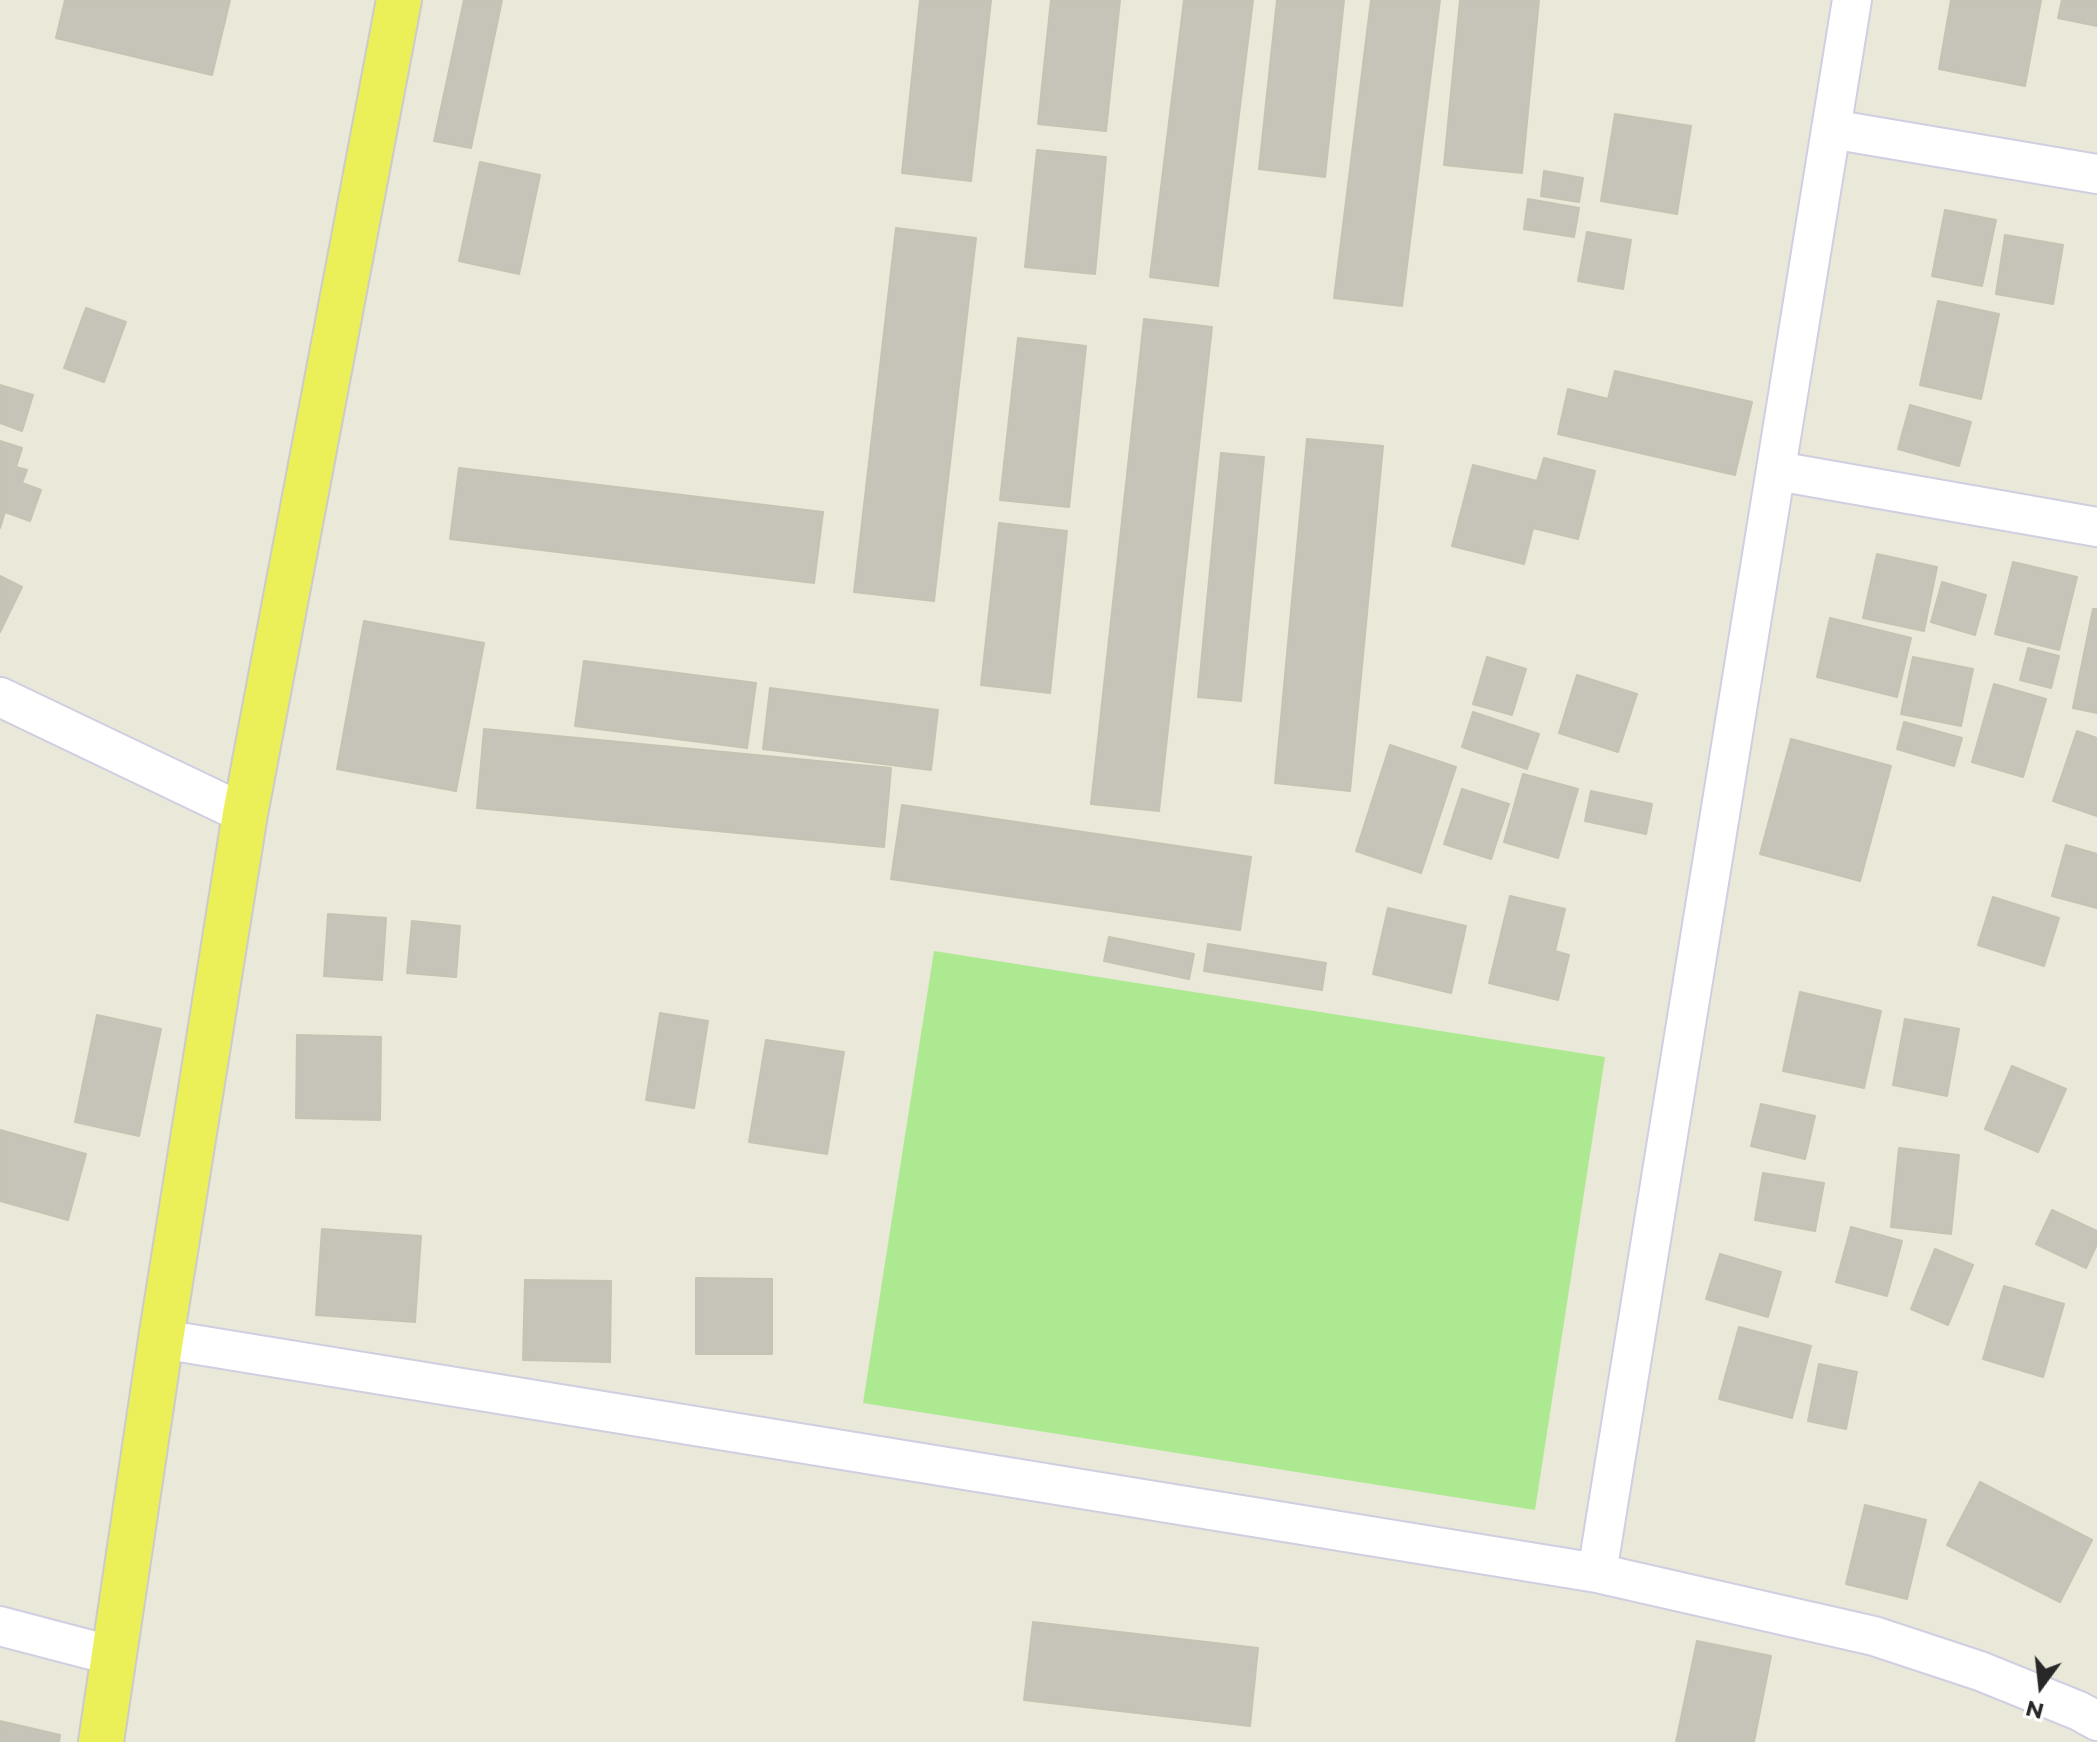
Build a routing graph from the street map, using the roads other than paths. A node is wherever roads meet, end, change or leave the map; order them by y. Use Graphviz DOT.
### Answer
graph roads {
  1 [pos="399,0"];
  2 [pos="1852,0"];
  3 [pos="1831,129"];
  4 [pos="2097,174"];
  5 [pos="1777,471"];
  6 [pos="2097,527"];
  7 [pos="0,697"];
  8 [pos="245,814"];
  9 [pos="161,1339"];
  10 [pos="1597,1573"];
  11 [pos="0,1626"];
  12 [pos="114,1656"];
  13 [pos="2097,1721"];
  14 [pos="101,1742"];
  1 -- 8 [label="main road"];
  2 -- 3 [label="street"];
  3 -- 4 [label="street"];
  3 -- 5 [label="street"];
  5 -- 6 [label="street"];
  5 -- 10 [label="street"];
  7 -- 8 [label="street"];
  8 -- 9 [label="main road"];
  9 -- 10 [label="street"];
  9 -- 12 [label="main road"];
  10 -- 13 [label="street"];
  11 -- 12 [label="street"];
  12 -- 14 [label="main road"];
}
